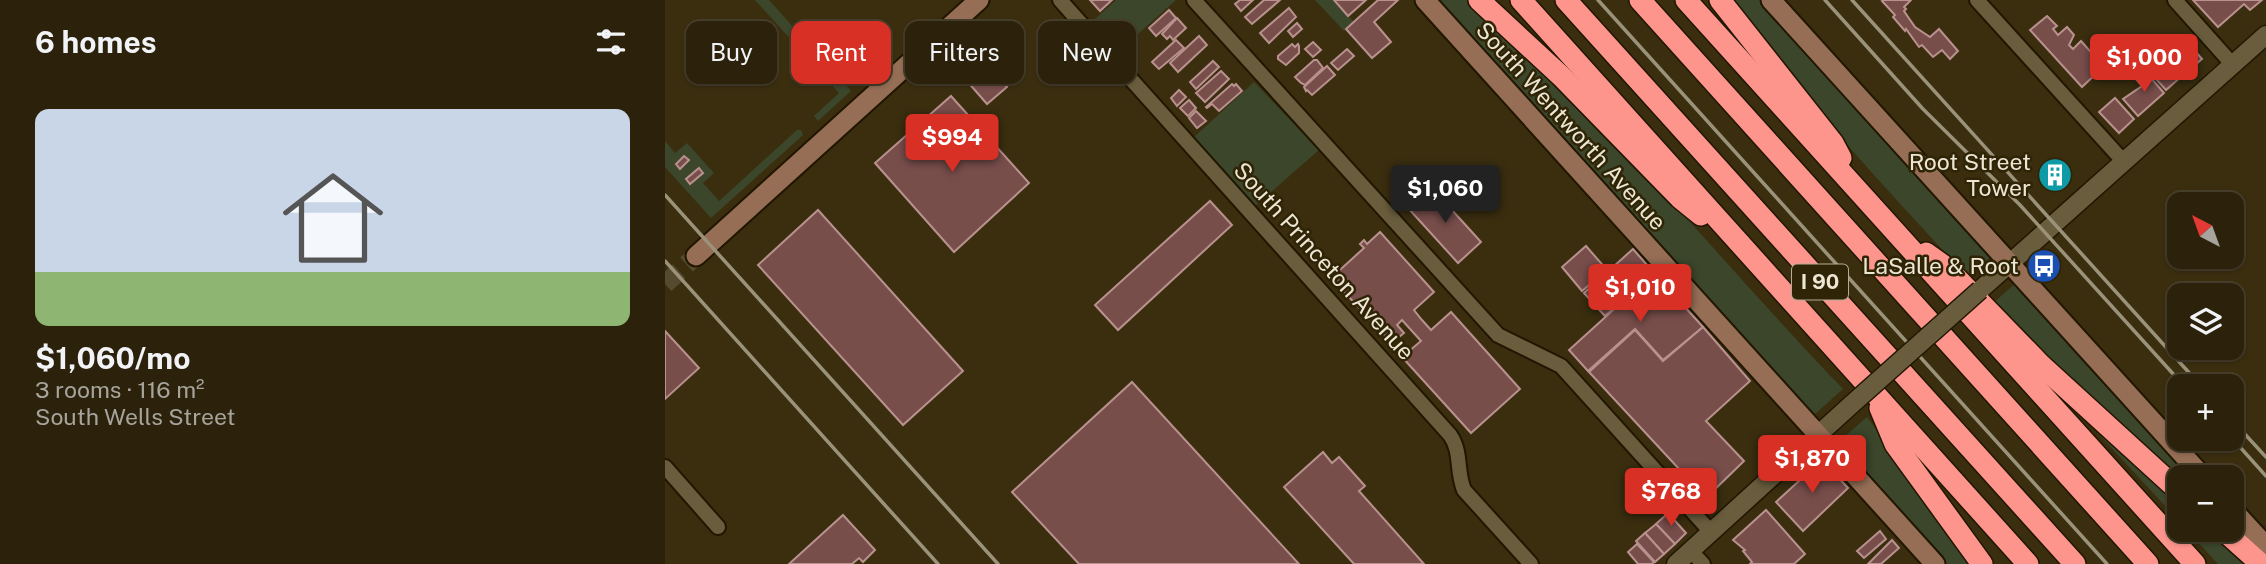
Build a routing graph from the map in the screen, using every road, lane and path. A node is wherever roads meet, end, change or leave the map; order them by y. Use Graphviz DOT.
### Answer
graph roads {
  1 [pos="1059,0"];
  2 [pos="1194,0"];
  3 [pos="1425,0"];
  4 [pos="1479,0"];
  5 [pos="1521,0"];
  6 [pos="1566,0"];
  7 [pos="1640,0"];
  8 [pos="1686,0"];
  9 [pos="1720,0"];
  10 [pos="1771,0"];
  11 [pos="1977,0"];
  12 [pos="2175,0"];
  13 [pos="967,4"];
  14 [pos="2266,35"];
  15 [pos="2233,65"];
  16 [pos="2124,162"];
  17 [pos="1858,191"];
  18 [pos="1894,231"];
  19 [pos="1751,255"];
  20 [pos="696,256"];
  21 [pos="2010,263"];
  22 [pos="1874,393"];
  23 [pos="1818,435"];
  24 [pos="2192,465"];
  25 [pos="665,467"];
  26 [pos="2167,480"];
  27 [pos="2244,522"];
  28 [pos="718,527"];
  29 [pos="1711,532"];
  30 [pos="2237,542"];
  31 [pos="2266,546"];
  32 [pos="1697,557"];
  33 [pos="1531,564"];
  34 [pos="1677,564"];
  35 [pos="1935,564"];
  36 [pos="1982,564"];
  37 [pos="2028,564"];
  38 [pos="2075,564"];
  39 [pos="2147,564"];
  40 [pos="2195,564"];
  41 [pos="2262,564"];
  1 -- 33 [label="street, South Princeton Avenue"];
  2 -- 29 [label="street"];
  3 -- 23 [label="main road, South Wentworth Avenue"];
  4 -- 19 [label="highway"];
  5 -- 19 [label="highway, I 90"];
  6 -- 38 [label="highway, I 90"];
  7 -- 39 [label="highway, I 90"];
  8 -- 17 [label="highway"];
  9 -- 17 [label="highway"];
  10 -- 21 [label="main road"];
  11 -- 16 [label="street"];
  12 -- 15 [label="street"];
  13 -- 20 [label="main road"];
  14 -- 15 [label="street"];
  15 -- 16 [label="street"];
  16 -- 21 [label="street"];
  17 -- 18 [label="highway"];
  18 -- 26 [label="highway"];
  18 -- 40 [label="highway"];
  19 -- 22 [label="highway, I 90"];
  21 -- 23 [label="street, bridge"];
  21 -- 24 [label="main road"];
  22 -- 36 [label="highway"];
  22 -- 37 [label="highway, I 90"];
  23 -- 29 [label="street"];
  23 -- 35 [label="main road, South Wentworth Avenue"];
  25 -- 28 [label="street"];
  27 -- 31 [label="main road"];
  29 -- 32 [label="street"];
  30 -- 41 [label="highway"];
  32 -- 34 [label="street"];
}
